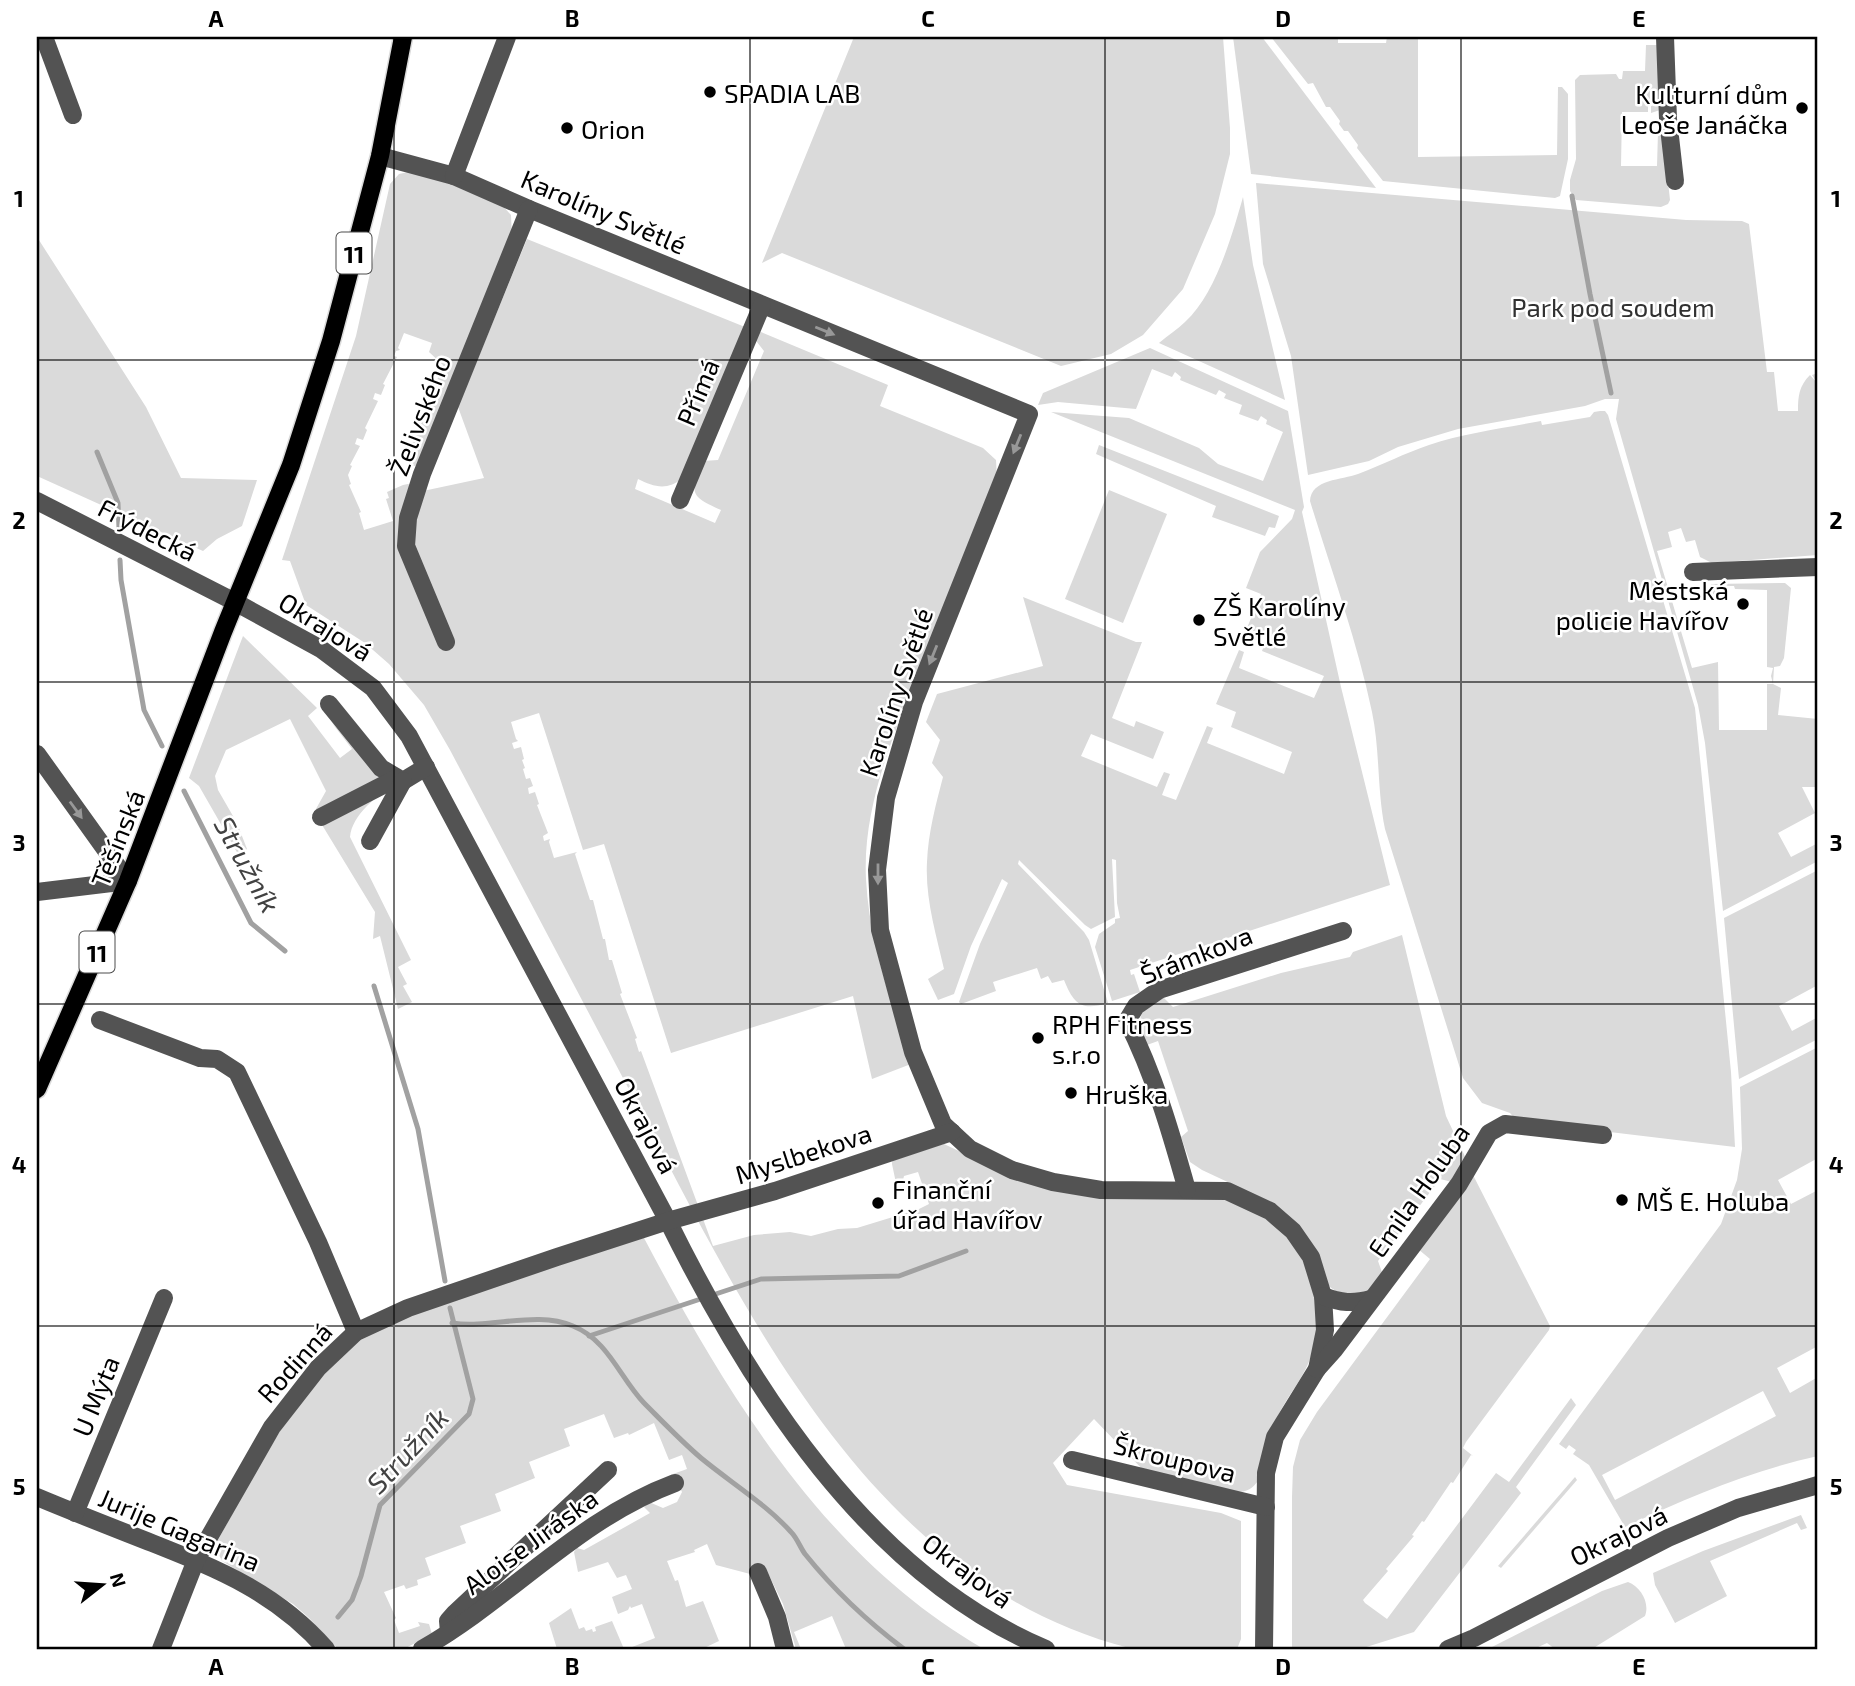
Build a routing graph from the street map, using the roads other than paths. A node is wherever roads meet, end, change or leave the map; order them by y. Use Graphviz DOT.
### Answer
graph roads {
  1 [pos="44,37"];
  2 [pos="403,37"];
  3 [pos="507,37"];
  4 [pos="1665,37"];
  5 [pos="73,115"];
  6 [pos="380,156"];
  7 [pos="454,176"];
  8 [pos="1675,181"];
  9 [pos="528,209"];
  10 [pos="762,305"];
  11 [pos="680,500"];
  12 [pos="37,501"];
  13 [pos="1818,567"];
  14 [pos="1693,572"];
  15 [pos="235,602"];
  16 [pos="446,642"];
  17 [pos="329,704"];
  18 [pos="37,754"];
  19 [pos="426,767"];
  20 [pos="400,779"];
  21 [pos="321,817"];
  22 [pos="370,841"];
  23 [pos="128,881"];
  24 [pos="37,892"];
  25 [pos="1343,931"];
  26 [pos="100,1020"];
  27 [pos="37,1090"];
  28 [pos="952,1132"];
  29 [pos="1602,1135"];
  30 [pos="1187,1191"];
  31 [pos="668,1221"];
  32 [pos="1323,1296"];
  33 [pos="164,1298"];
  34 [pos="1371,1299"];
  35 [pos="356,1332"];
  36 [pos="1317,1368"];
  37 [pos="1072,1460"];
  38 [pos="608,1470"];
  39 [pos="674,1483"];
  40 [pos="1818,1485"];
  41 [pos="37,1497"];
  42 [pos="1266,1507"];
  43 [pos="75,1513"];
  44 [pos="196,1560"];
  45 [pos="758,1572"];
  46 [pos="436,1643"];
  47 [pos="161,1649"];
  48 [pos="326,1649"];
  49 [pos="785,1649"];
  50 [pos="1046,1649"];
  51 [pos="1264,1649"];
  52 [pos="1448,1649"];
  1 -- 5 [label="street"];
  2 -- 6 [label="main road, 11"];
  3 -- 7 [label="street"];
  4 -- 8 [label="street"];
  6 -- 7 [label="street, Karolíny Světlé"];
  6 -- 15 [label="main road, 11"];
  7 -- 9 [label="street, Karolíny Světlé"];
  9 -- 10 [label="street, Karolíny Světlé"];
  9 -- 16 [label="street, Želivského"];
  10 -- 11 [label="street, Přímá"];
  10 -- 28 [label="street, Karolíny Světlé, one-way"];
  12 -- 15 [label="street, Frýdecká"];
  13 -- 14 [label="street"];
  15 -- 19 [label="street, Okrajová"];
  15 -- 23 [label="main road, Těšínská / 11"];
  17 -- 20 [label="street"];
  18 -- 23 [label="street, one-way"];
  19 -- 20 [label="street"];
  19 -- 31 [label="street, Okrajová"];
  20 -- 21 [label="street"];
  20 -- 22 [label="street"];
  23 -- 24 [label="street"];
  23 -- 27 [label="main road, Těšínská / 11"];
  25 -- 30 [label="street, Šrámkova"];
  26 -- 35 [label="street"];
  28 -- 30 [label="street, Karolíny Světlé"];
  28 -- 31 [label="street, Myslbekova"];
  29 -- 34 [label="street, Emila Holuba"];
  30 -- 32 [label="street, Karolíny Světlé"];
  31 -- 35 [label="street, Rodinná"];
  31 -- 50 [label="street, Okrajová"];
  32 -- 34 [label="street"];
  32 -- 36 [label="street, Karolíny Světlé"];
  33 -- 43 [label="street, U Mýta"];
  34 -- 36 [label="street, Emila Holuba"];
  35 -- 44 [label="street, Rodinná"];
  36 -- 42 [label="street, Karolíny Světlé"];
  37 -- 42 [label="street, Škroupova"];
  38 -- 46 [label="street"];
  39 -- 46 [label="street, Aloise Jiráska"];
  40 -- 52 [label="street, Okrajová"];
  41 -- 43 [label="street, Jurije Gagarina"];
  42 -- 51 [label="street, Karolíny Světlé"];
  43 -- 44 [label="street, Jurije Gagarina"];
  44 -- 47 [label="street, Rodinná"];
  44 -- 48 [label="street, Jurije Gagarina"];
  45 -- 49 [label="street"];
}
